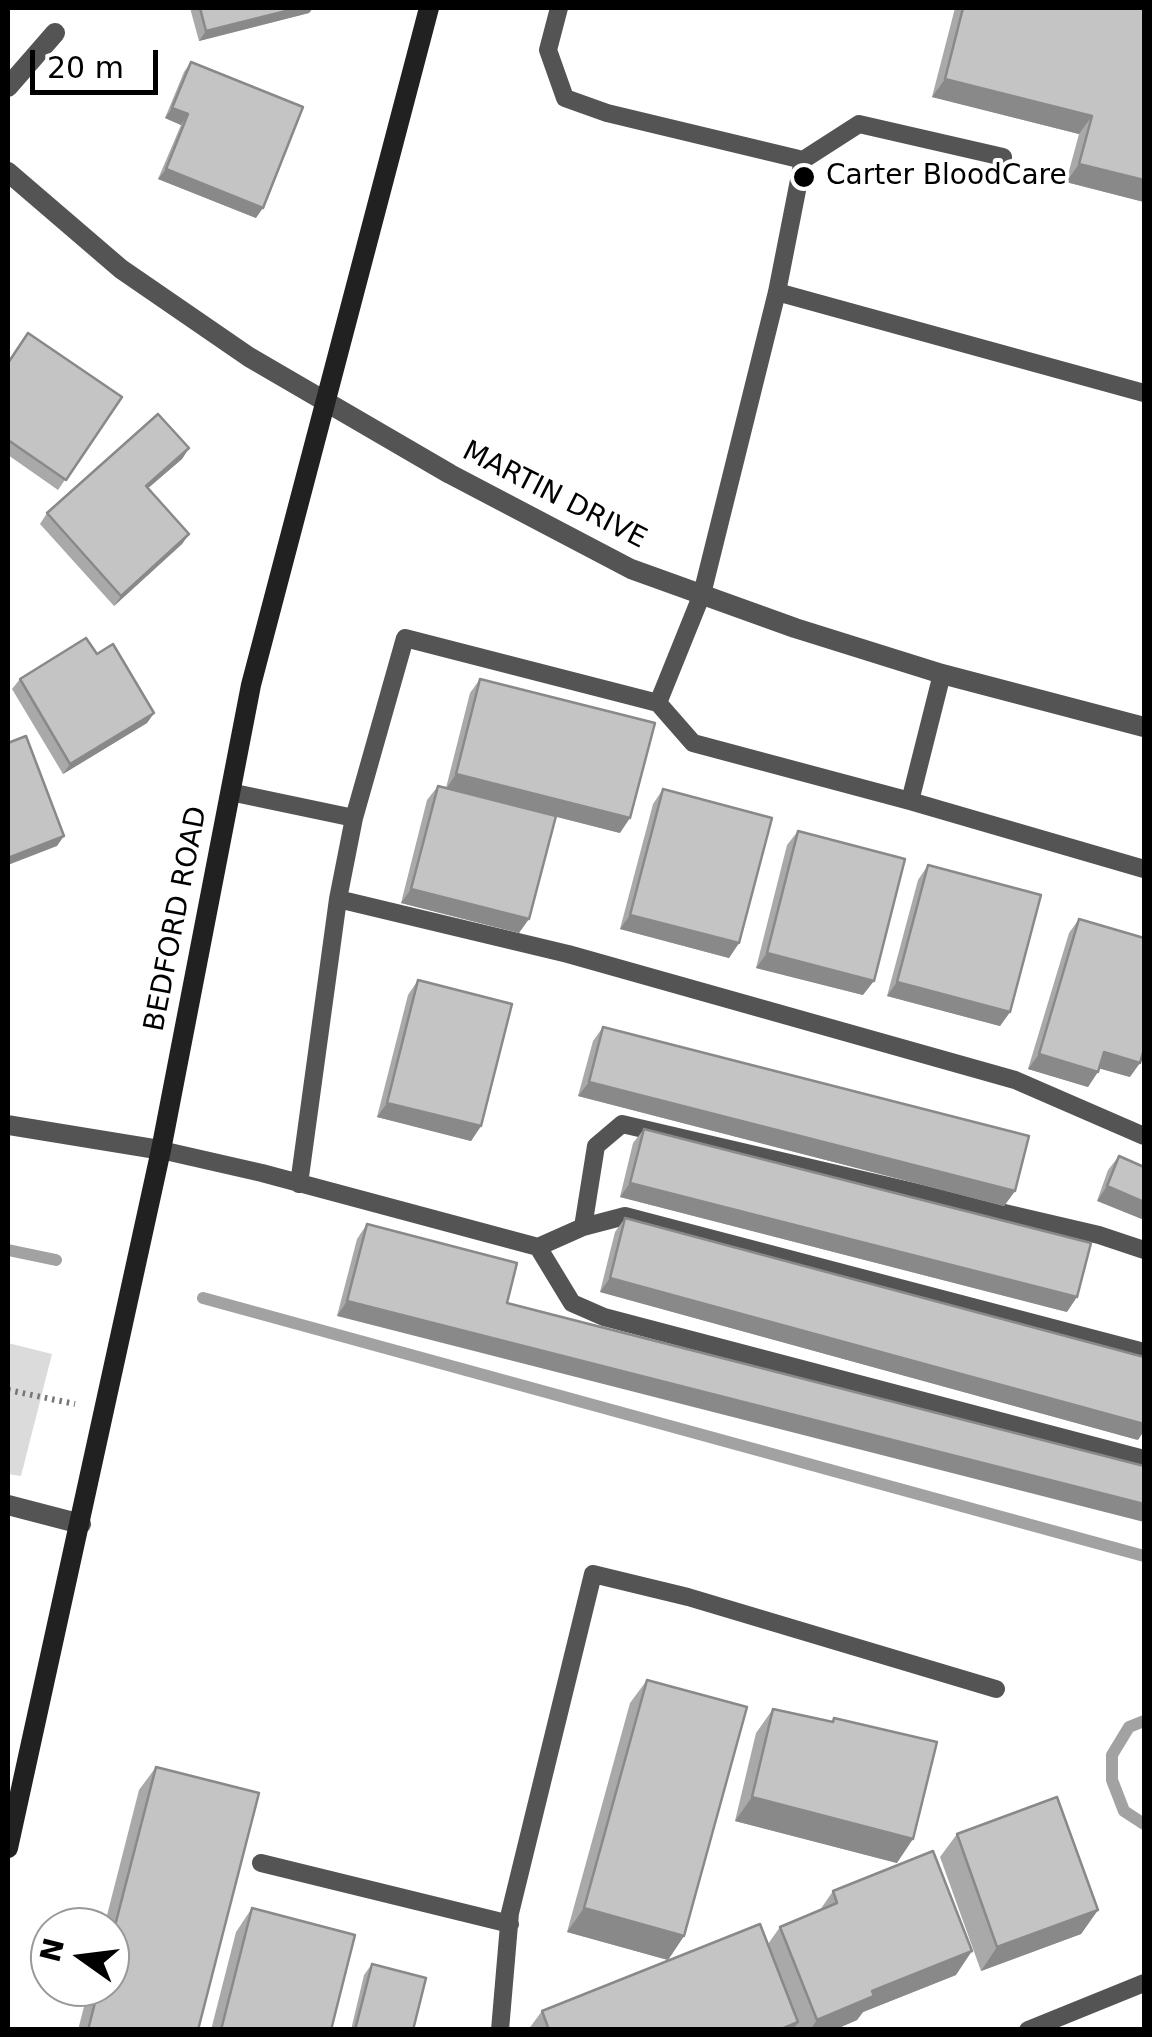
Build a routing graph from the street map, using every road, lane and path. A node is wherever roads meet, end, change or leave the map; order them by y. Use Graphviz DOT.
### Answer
graph roads {
  1 [pos="429,8"];
  2 [pos="558,8"];
  3 [pos="56,33"];
  4 [pos="8,87"];
  5 [pos="1002,158"];
  6 [pos="803,160"];
  7 [pos="8,172"];
  8 [pos="777,292"];
  9 [pos="1144,394"];
  10 [pos="324,404"];
  11 [pos="702,594"];
  12 [pos="942,674"];
  13 [pos="658,703"];
  14 [pos="1144,727"];
  15 [pos="230,792"];
  16 [pos="910,801"];
  17 [pos="354,818"];
  18 [pos="1144,869"];
  19 [pos="338,899"];
  20 [pos="8,1126"];
  21 [pos="1144,1136"];
  22 [pos="161,1150"];
  23 [pos="299,1184"];
  24 [pos="583,1228"];
  25 [pos="538,1248"];
  26 [pos="1144,1250"];
  27 [pos="1144,1352"];
  28 [pos="8,1390"];
  29 [pos="106,1410"];
  30 [pos="1144,1460"];
  31 [pos="8,1505"];
  32 [pos="81,1524"];
  33 [pos="996,1689"];
  34 [pos="8,1848"];
  35 [pos="261,1862"];
  36 [pos="510,1924"];
  37 [pos="1144,1983"];
  38 [pos="500,2030"];
  39 [pos="1028,2030"];
  1 -- 10 [label="main road, BEDFORD ROAD"];
  2 -- 6 [label="lane"];
  3 -- 4 [label="street"];
  5 -- 6 [label="lane"];
  6 -- 8 [label="lane"];
  7 -- 10 [label="street, MARTIN DRIVE"];
  8 -- 9 [label="lane"];
  8 -- 11 [label="lane"];
  10 -- 11 [label="street, MARTIN DRIVE"];
  10 -- 15 [label="main road, BEDFORD ROAD"];
  11 -- 12 [label="street, MARTIN DRIVE"];
  11 -- 13 [label="lane"];
  12 -- 14 [label="street, MARTIN DRIVE"];
  12 -- 16 [label="lane"];
  13 -- 16 [label="lane"];
  13 -- 17 [label="lane"];
  15 -- 17 [label="lane"];
  15 -- 22 [label="main road, BEDFORD ROAD"];
  16 -- 18 [label="lane"];
  17 -- 19 [label="lane"];
  19 -- 21 [label="lane"];
  19 -- 23 [label="lane"];
  20 -- 22 [label="street"];
  22 -- 23 [label="lane"];
  22 -- 29 [label="main road, BEDFORD ROAD"];
  23 -- 25 [label="lane"];
  24 -- 25 [label="lane"];
  24 -- 26 [label="lane"];
  24 -- 27 [label="lane"];
  25 -- 30 [label="lane"];
  28 -- 29 [label="path"];
  29 -- 32 [label="main road, BEDFORD ROAD"];
  31 -- 32 [label="street"];
  32 -- 34 [label="main road, BEDFORD ROAD"];
  33 -- 36 [label="lane"];
  35 -- 36 [label="lane"];
  36 -- 38 [label="lane"];
  37 -- 39 [label="lane"];
}
